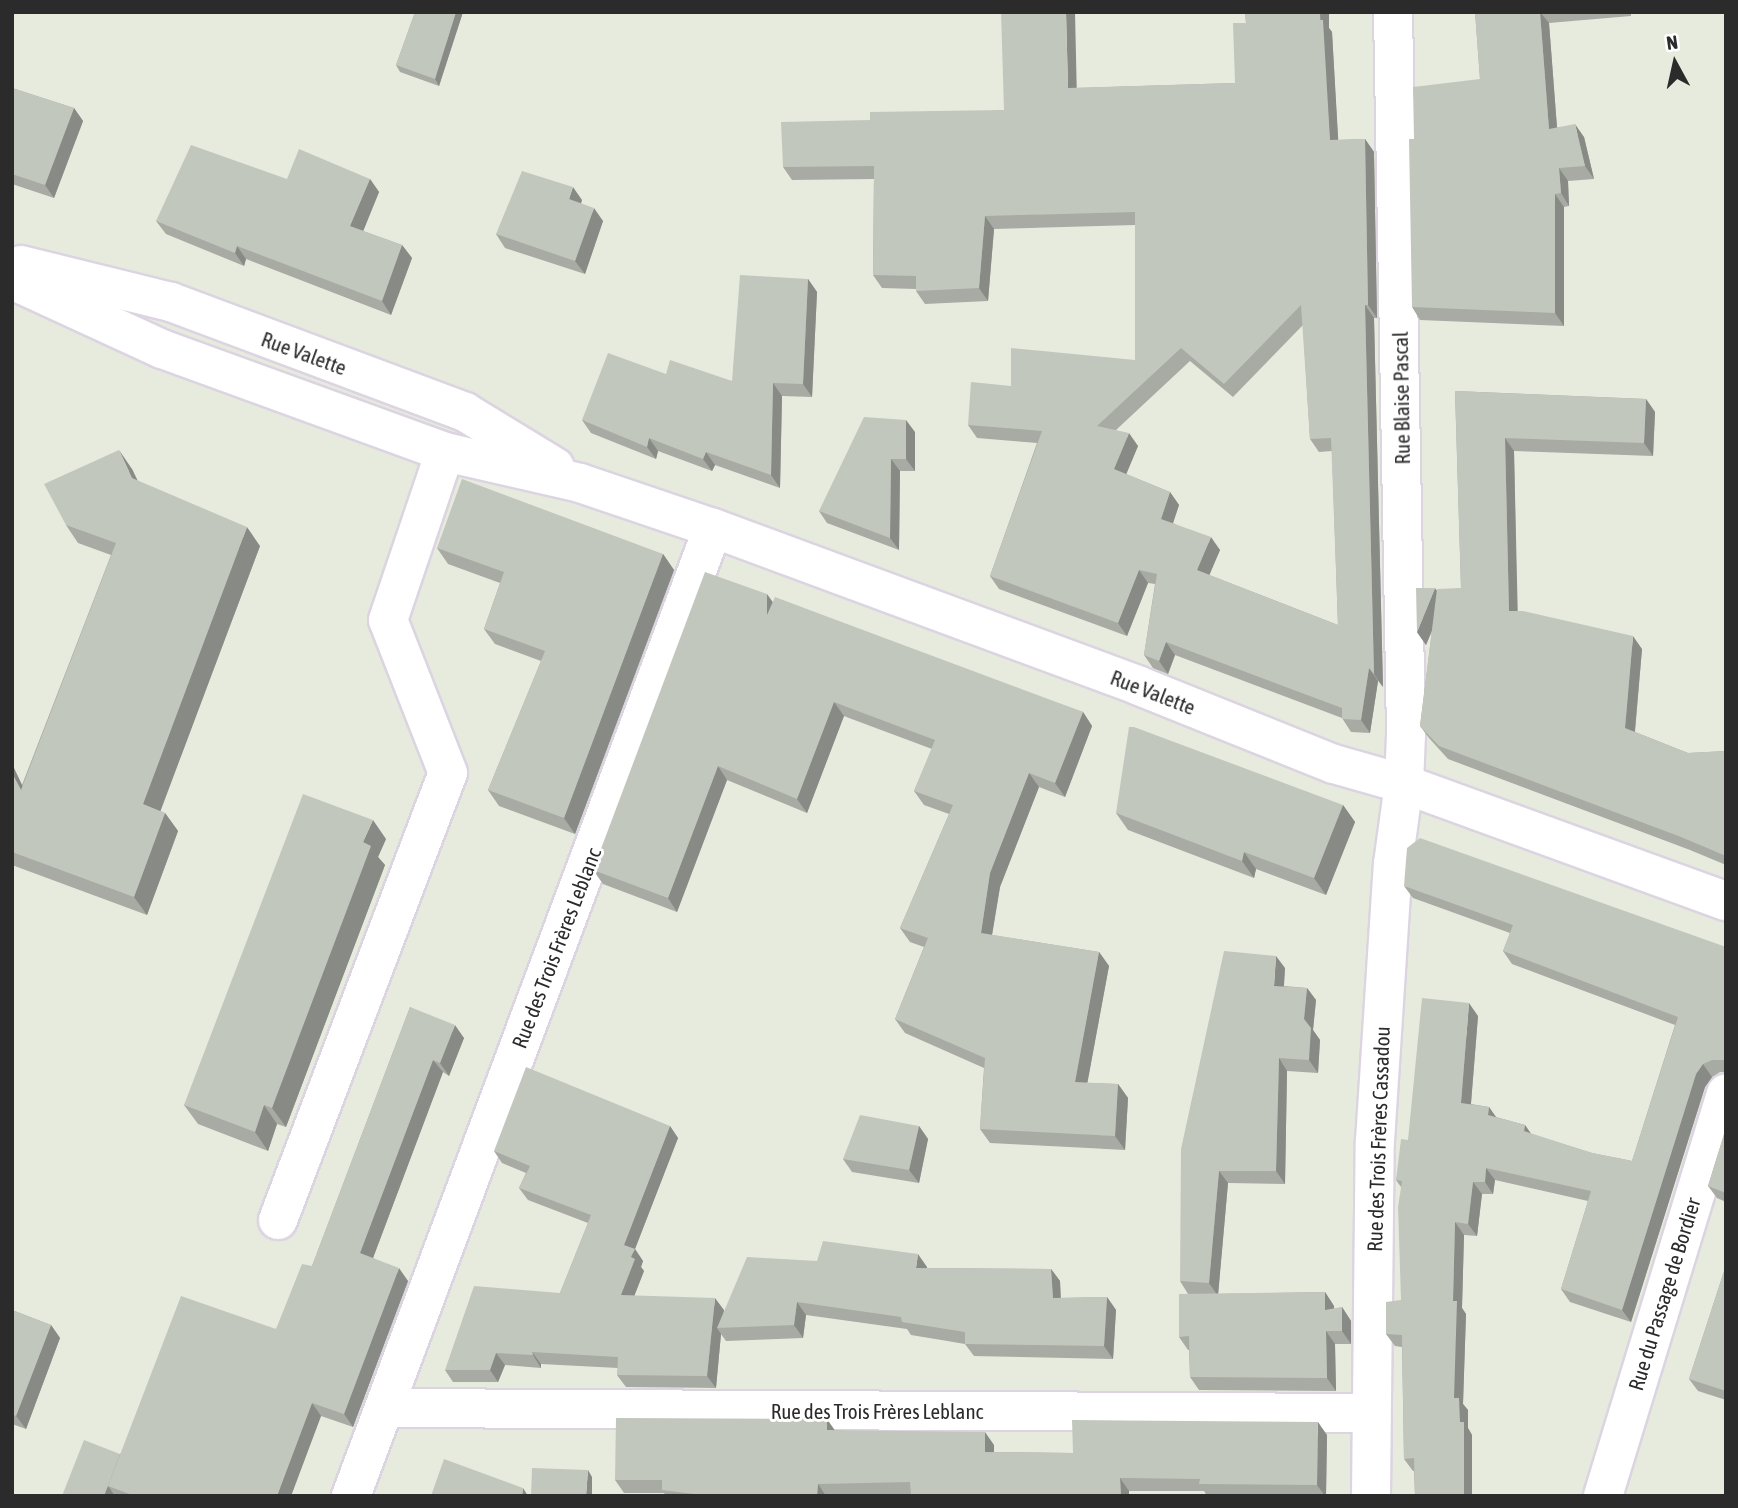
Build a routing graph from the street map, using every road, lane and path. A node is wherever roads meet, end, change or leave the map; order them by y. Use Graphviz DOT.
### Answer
graph roads {
  1 [pos="1393,12"];
  2 [pos="12,262"];
  3 [pos="12,280"];
  4 [pos="445,452"];
  5 [pos="580,482"];
  6 [pos="713,528"];
  7 [pos="1405,784"];
  8 [pos="1726,901"];
  9 [pos="1726,1093"];
  10 [pos="278,1220"];
  11 [pos="384,1408"];
  12 [pos="1370,1413"];
  13 [pos="351,1496"];
  14 [pos="1371,1496"];
  15 [pos="1602,1496"];
  1 -- 7 [label="street, Rue Blaise Pascal"];
  2 -- 5 [label="street, Rue Valette"];
  3 -- 4 [label="street, Rue Valette"];
  4 -- 5 [label="street, Rue Valette"];
  4 -- 10 [label="street"];
  5 -- 6 [label="street, Rue Valette"];
  6 -- 7 [label="street, Rue Valette"];
  6 -- 11 [label="street, Rue des Trois Frères Leblanc"];
  7 -- 8 [label="street, Rue Valette"];
  7 -- 12 [label="street, Rue des Trois Frères Cassadou"];
  9 -- 15 [label="street, Rue du Passage de Bordier"];
  11 -- 12 [label="street, Rue des Trois Frères Leblanc"];
  11 -- 13 [label="street, Rue des Trois Frères Leblanc"];
  12 -- 14 [label="street, Rue des Trois Frères Cassadou"];
}
